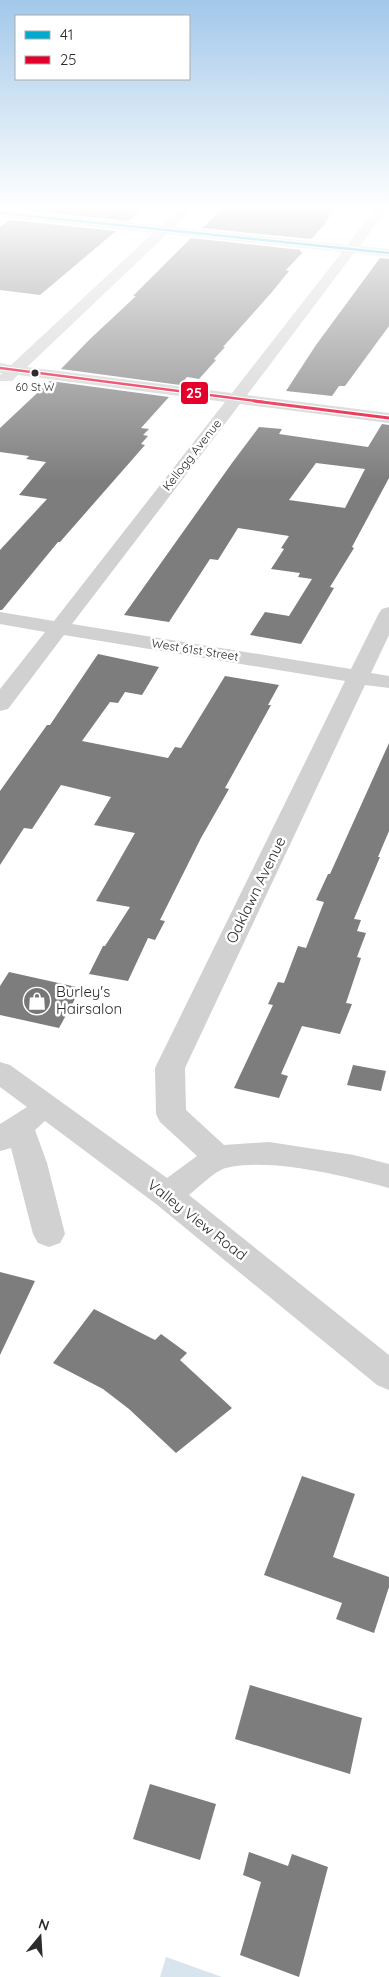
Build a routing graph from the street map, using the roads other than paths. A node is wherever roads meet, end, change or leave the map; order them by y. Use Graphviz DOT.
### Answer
graph roads {
  1 [pos="87,298"];
  2 [pos="312,298"];
  3 [pos="8,369"];
  4 [pos="0,384"];
  5 [pos="236,398"];
  6 [pos="389,418"];
  7 [pos="389,613"];
  8 [pos="0,618"];
  9 [pos="59,628"];
  10 [pos="359,677"];
  11 [pos="389,682"];
  12 [pos="0,704"];
  13 [pos="0,1072"];
  14 [pos="46,1106"];
  15 [pos="9,1134"];
  16 [pos="217,1157"];
  17 [pos="389,1176"];
  18 [pos="167,1195"];
  19 [pos="49,1234"];
  20 [pos="389,1375"];
  1 -- 3 [label="street"];
  2 -- 5 [label="street, Kellogg Avenue"];
  3 -- 4 [label="street"];
  3 -- 5 [label="street"];
  5 -- 6 [label="street"];
  5 -- 9 [label="street, Kellogg Avenue"];
  7 -- 10 [label="street, Oaklawn Avenue"];
  8 -- 9 [label="street, West 61st Street"];
  9 -- 10 [label="street, West 61st Street"];
  9 -- 12 [label="street, Kellogg Avenue"];
  10 -- 11 [label="street, West 61st Street"];
  10 -- 16 [label="street, Oaklawn Avenue"];
  13 -- 14 [label="street, Valley View Road"];
  14 -- 15 [label="street"];
  14 -- 18 [label="street, Valley View Road"];
  15 -- 19 [label="street"];
  16 -- 17 [label="street"];
  16 -- 18 [label="street"];
  18 -- 20 [label="street, Valley View Road"];
}
